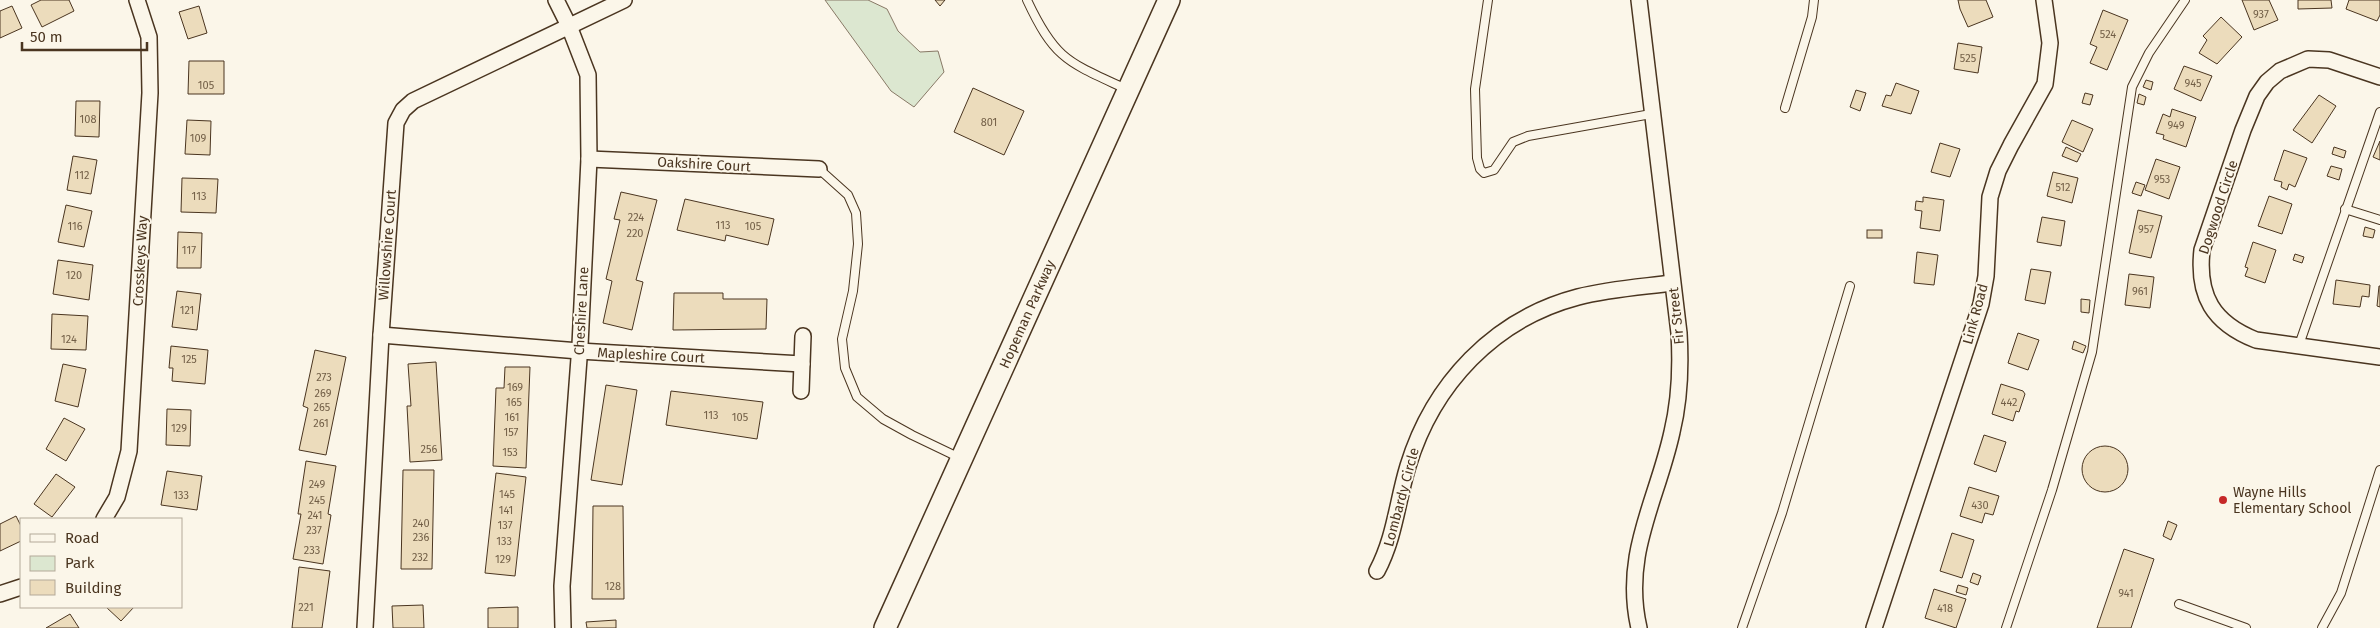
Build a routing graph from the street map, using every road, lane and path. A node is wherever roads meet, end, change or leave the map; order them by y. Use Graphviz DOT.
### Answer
graph roads {
  1 [pos="136,0"];
  2 [pos="556,0"];
  3 [pos="624,0"];
  4 [pos="1027,0"];
  5 [pos="1169,0"];
  6 [pos="1488,0"];
  7 [pos="1639,0"];
  8 [pos="1814,0"];
  9 [pos="2044,0"];
  10 [pos="2185,0"];
  11 [pos="569,26"];
  12 [pos="2380,77"];
  13 [pos="1128,90"];
  14 [pos="1785,108"];
  15 [pos="2380,112"];
  16 [pos="1652,114"];
  17 [pos="589,159"];
  18 [pos="820,169"];
  19 [pos="2345,209"];
  20 [pos="2380,220"];
  21 [pos="1672,283"];
  22 [pos="1850,286"];
  23 [pos="381,335"];
  24 [pos="803,336"];
  25 [pos="2299,346"];
  26 [pos="579,351"];
  27 [pos="2380,356"];
  28 [pos="802,364"];
  29 [pos="801,392"];
  30 [pos="962,458"];
  31 [pos="2380,470"];
  32 [pos="105,518"];
  33 [pos="1377,571"];
  34 [pos="20,587"];
  35 [pos="0,594"];
  36 [pos="2179,604"];
  37 [pos="365,628"];
  38 [pos="563,628"];
  39 [pos="885,628"];
  40 [pos="1639,628"];
  41 [pos="1742,628"];
  42 [pos="1874,628"];
  43 [pos="2006,628"];
  44 [pos="2246,628"];
  45 [pos="2322,628"];
  1 -- 32 [label="street, Crosskeys Way"];
  2 -- 11 [label="street, Cheshire Lane"];
  3 -- 11 [label="street, Willowshire Court"];
  4 -- 13 [label="lane"];
  5 -- 13 [label="main road, Hopeman Parkway"];
  6 -- 16 [label="lane"];
  7 -- 16 [label="street, Fir Street"];
  8 -- 14 [label="lane"];
  9 -- 42 [label="street, Link Road"];
  10 -- 43 [label="lane"];
  11 -- 17 [label="street, Cheshire Lane"];
  11 -- 23 [label="street, Willowshire Court"];
  12 -- 25 [label="street, Dogwood Circle"];
  13 -- 30 [label="main road, Hopeman Parkway"];
  15 -- 19 [label="lane"];
  16 -- 21 [label="street, Fir Street"];
  17 -- 18 [label="street, Oakshire Court"];
  17 -- 26 [label="street, Cheshire Lane"];
  18 -- 30 [label="lane"];
  19 -- 20 [label="lane"];
  19 -- 25 [label="lane"];
  21 -- 33 [label="street, Lombardy Circle"];
  21 -- 40 [label="street, Fir Street"];
  22 -- 41 [label="lane"];
  23 -- 26 [label="street, Mapleshire Court"];
  23 -- 37 [label="street, Willowshire Court"];
  24 -- 28 [label="street"];
  25 -- 27 [label="street, Dogwood Circle"];
  26 -- 28 [label="street, Mapleshire Court"];
  26 -- 38 [label="street, Cheshire Lane"];
  28 -- 29 [label="street"];
  30 -- 39 [label="main road, Hopeman Parkway"];
  31 -- 45 [label="lane"];
  34 -- 35 [label="street"];
  36 -- 44 [label="lane"];
}
